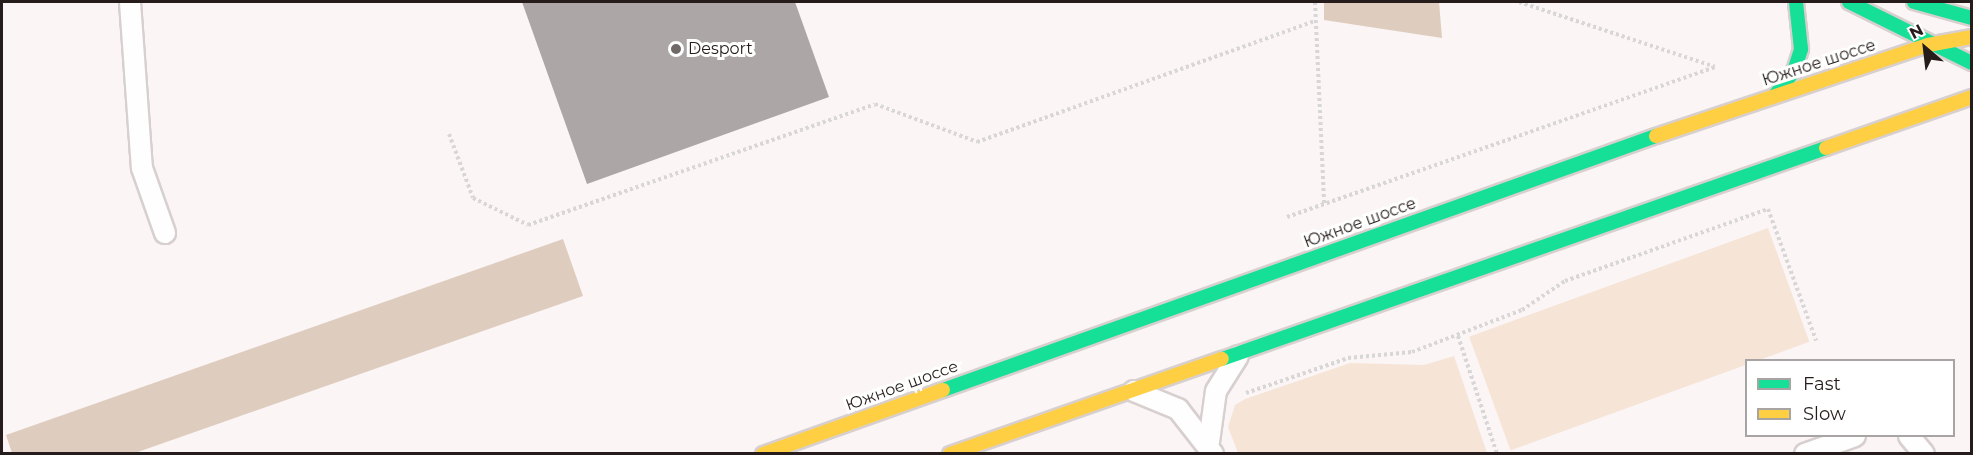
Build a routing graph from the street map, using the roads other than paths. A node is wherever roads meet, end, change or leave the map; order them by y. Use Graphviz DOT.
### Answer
graph roads {
  1 [pos="130,2"];
  2 [pos="1796,2"];
  3 [pos="1849,2"];
  4 [pos="1914,2"];
  5 [pos="1971,18"];
  6 [pos="1971,36"];
  7 [pos="1928,45"];
  8 [pos="1971,63"];
  9 [pos="1776,94"];
  10 [pos="1971,97"];
  11 [pos="165,233"];
  12 [pos="1245,349"];
  13 [pos="1130,390"];
  14 [pos="1849,437"];
  15 [pos="1911,437"];
  16 [pos="1211,448"];
  17 [pos="763,453"];
  18 [pos="950,453"];
  19 [pos="1805,453"];
  20 [pos="1924,453"];
  1 -- 11 [label="lane"];
  2 -- 9 [label="main road"];
  3 -- 7 [label="main road"];
  4 -- 5 [label="main road"];
  6 -- 7 [label="main road, Южное шоссе"];
  7 -- 8 [label="main road"];
  7 -- 9 [label="main road, Южное шоссе"];
  9 -- 17 [label="main road, Южное шоссе"];
  10 -- 12 [label="main road"];
  12 -- 13 [label="main road"];
  12 -- 16 [label="lane"];
  13 -- 16 [label="lane"];
  13 -- 18 [label="main road"];
  14 -- 19 [label="lane"];
  15 -- 20 [label="lane"];
}
